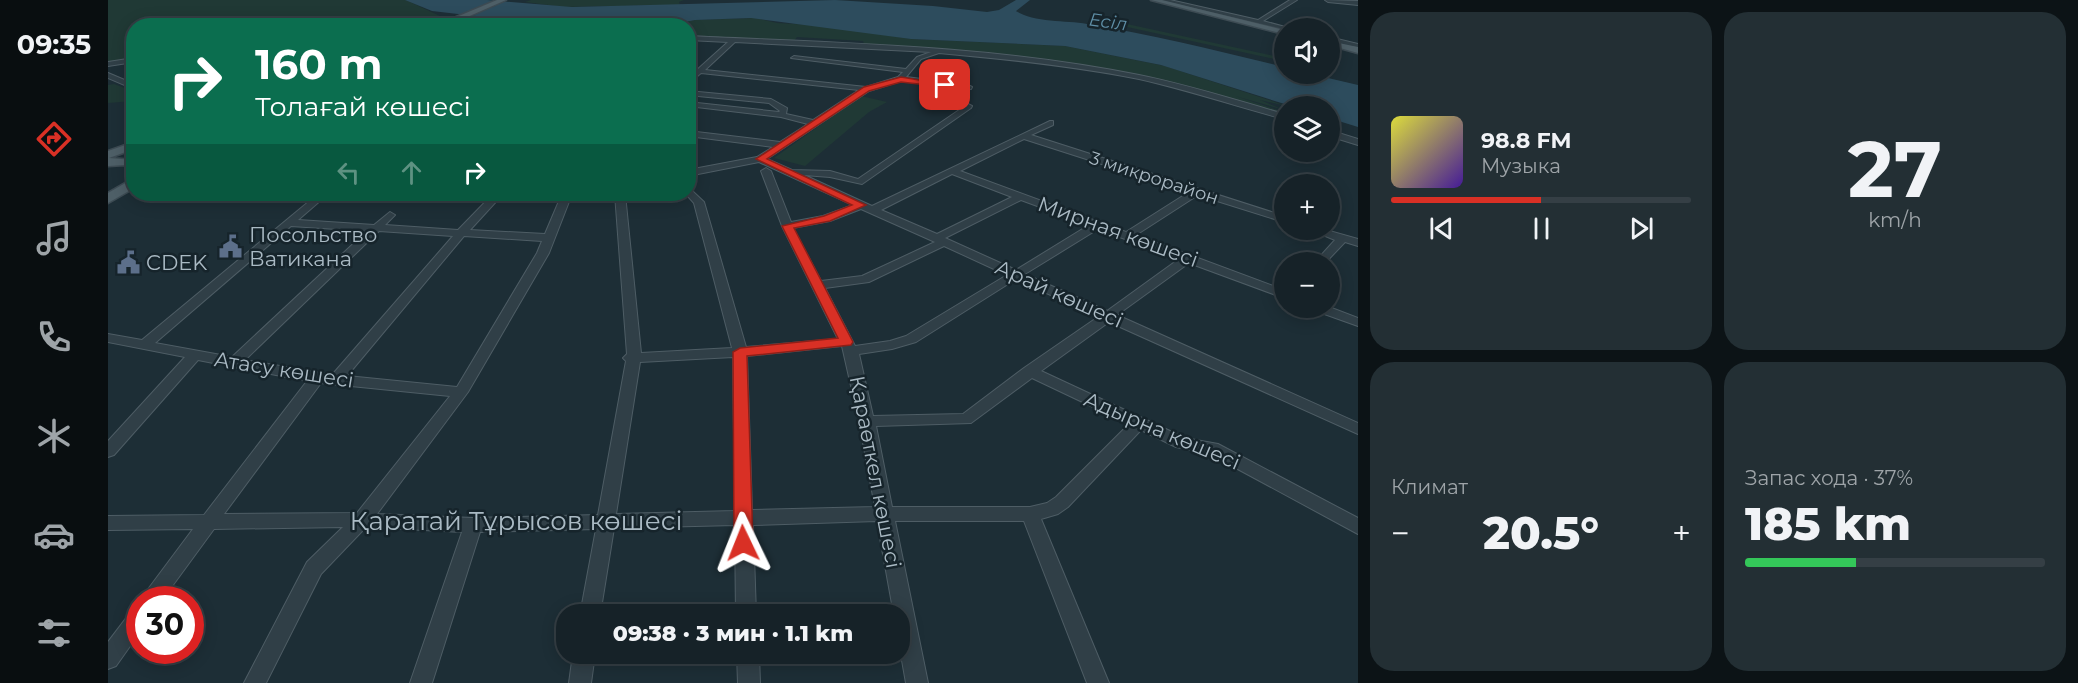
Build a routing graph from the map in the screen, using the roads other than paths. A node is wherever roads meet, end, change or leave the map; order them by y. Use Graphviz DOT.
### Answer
graph roads {
  1 [pos="503,0"];
  2 [pos="1154,0"];
  3 [pos="1163,0"];
  4 [pos="1294,0"];
  5 [pos="1328,0"];
  6 [pos="1355,2"];
  7 [pos="1214,3"];
  8 [pos="1203,8"];
  9 [pos="459,18"];
  10 [pos="1258,22"];
  11 [pos="1274,27"];
  12 [pos="1274,27"];
  13 [pos="1274,27"];
  14 [pos="696,38"];
  15 [pos="733,40"];
  16 [pos="1340,40"];
  17 [pos="1358,41"];
  18 [pos="1340,43"];
  19 [pos="807,45"];
  20 [pos="1358,48"];
  21 [pos="925,51"];
  22 [pos="794,58"];
  23 [pos="126,61"];
  24 [pos="108,64"];
  25 [pos="788,65"];
  26 [pos="908,70"];
  27 [pos="696,71"];
  28 [pos="701,72"];
  29 [pos="781,72"];
  30 [pos="108,75"];
  31 [pos="696,76"];
  32 [pos="775,79"];
  33 [pos="901,80"];
  34 [pos="126,83"];
  35 [pos="968,87"];
  36 [pos="866,89"];
  37 [pos="696,94"];
  38 [pos="696,105"];
  39 [pos="968,106"];
  40 [pos="1274,113"];
  41 [pos="781,115"];
  42 [pos="815,123"];
  43 [pos="1050,123"];
  44 [pos="696,134"];
  45 [pos="1024,136"];
  46 [pos="1340,136"];
  47 [pos="1358,142"];
  48 [pos="781,145"];
  49 [pos="126,148"];
  50 [pos="126,154"];
  51 [pos="108,156"];
  52 [pos="126,161"];
  53 [pos="108,162"];
  54 [pos="763,165"];
  55 [pos="787,171"];
  56 [pos="952,171"];
  57 [pos="696,172"];
  58 [pos="126,186"];
  59 [pos="1197,191"];
  60 [pos="1021,196"];
  61 [pos="108,199"];
  62 [pos="696,199"];
  63 [pos="314,201"];
  64 [pos="491,201"];
  65 [pos="564,201"];
  66 [pos="621,201"];
  67 [pos="867,207"];
  68 [pos="390,216"];
  69 [pos="1274,216"];
  70 [pos="287,223"];
  71 [pos="1097,225"];
  72 [pos="787,226"];
  73 [pos="374,230"];
  74 [pos="460,234"];
  75 [pos="1127,236"];
  76 [pos="1340,237"];
  77 [pos="550,238"];
  78 [pos="1343,238"];
  79 [pos="940,240"];
  80 [pos="1358,243"];
  81 [pos="1330,252"];
  82 [pos="1188,258"];
  83 [pos="1017,275"];
  84 [pos="818,285"];
  85 [pos="1274,290"];
  86 [pos="1340,315"];
  87 [pos="1106,316"];
  88 [pos="1358,322"];
  89 [pos="108,338"];
  90 [pos="146,344"];
  91 [pos="848,346"];
  92 [pos="740,352"];
  93 [pos="195,355"];
  94 [pos="632,358"];
  95 [pos="234,363"];
  96 [pos="1029,371"];
  97 [pos="317,378"];
  98 [pos="336,380"];
  99 [pos="461,392"];
  100 [pos="867,421"];
  101 [pos="1139,423"];
  102 [pos="1358,429"];
  103 [pos="108,451"];
  104 [pos="884,514"];
  105 [pos="1030,514"];
  106 [pos="362,520"];
  107 [pos="742,520"];
  108 [pos="207,521"];
  109 [pos="605,522"];
  110 [pos="108,523"];
  111 [pos="472,525"];
  112 [pos="1358,527"];
  113 [pos="160,586"];
  114 [pos="593,604"];
  115 [pos="746,604"];
  116 [pos="126,634"];
  117 [pos="108,658"];
  118 [pos="583,664"];
  119 [pos="748,664"];
  120 [pos="255,683"];
  121 [pos="421,683"];
  122 [pos="580,683"];
  123 [pos="749,683"];
  124 [pos="916,683"];
  125 [pos="1098,683"];
  1 -- 9 [label="main road"];
  2 -- 11 [label="main road"];
  3 -- 8 [label="street"];
  3 -- 12 [label="main road"];
  4 -- 10 [label="street"];
  5 -- 6 [label="street"];
  7 -- 8 [label="street"];
  8 -- 10 [label="street"];
  10 -- 13 [label="street"];
  14 -- 15 [label="street"];
  15 -- 19 [label="street"];
  15 -- 28 [label="street"];
  16 -- 17 [label="street"];
  18 -- 20 [label="main road"];
  19 -- 21 [label="street"];
  19 -- 22 [label="street"];
  21 -- 26 [label="street"];
  21 -- 40 [label="street"];
  22 -- 25 [label="street"];
  22 -- 26 [label="street"];
  23 -- 24 [label="street"];
  26 -- 33 [label="street"];
  27 -- 28 [label="street"];
  28 -- 31 [label="street"];
  28 -- 32 [label="street"];
  29 -- 32 [label="street"];
  30 -- 34 [label="street"];
  32 -- 36 [label="street"];
  33 -- 35 [label="street"];
  33 -- 36 [label="street"];
  36 -- 42 [label="street"];
  37 -- 41 [label="street"];
  38 -- 41 [label="street"];
  39 -- 55 [label="street"];
  41 -- 42 [label="street"];
  42 -- 48 [label="street"];
  43 -- 45 [label="street"];
  44 -- 48 [label="street"];
  45 -- 56 [label="street"];
  45 -- 59 [label="street, 3 микрорайон"];
  46 -- 47 [label="street"];
  48 -- 54 [label="street"];
  49 -- 51 [label="main road"];
  50 -- 51 [label="main road"];
  52 -- 53 [label="main road"];
  54 -- 55 [label="street, Арай көшесі"];
  54 -- 57 [label="street"];
  54 -- 72 [label="street, Қараөткел көшесі"];
  55 -- 67 [label="street, Арай көшесі"];
  56 -- 60 [label="street, Мирная көшесі"];
  56 -- 67 [label="street"];
  58 -- 61 [label="main road"];
  59 -- 69 [label="street, 3 микрорайон"];
  59 -- 75 [label="street"];
  60 -- 71 [label="street, Мирная көшесі"];
  60 -- 79 [label="street"];
  62 -- 92 [label="street"];
  63 -- 70 [label="street"];
  64 -- 74 [label="street"];
  65 -- 77 [label="street"];
  66 -- 94 [label="street"];
  67 -- 72 [label="street"];
  67 -- 79 [label="street, Арай көшесі"];
  68 -- 73 [label="street"];
  70 -- 73 [label="street"];
  70 -- 90 [label="street"];
  71 -- 75 [label="street, Мирная көшесі"];
  71 -- 83 [label="street"];
  72 -- 84 [label="street, Қараөткел көшесі"];
  73 -- 74 [label="street"];
  73 -- 95 [label="street"];
  74 -- 77 [label="street"];
  74 -- 98 [label="street"];
  75 -- 82 [label="street, Мирная көшесі"];
  76 -- 78 [label="street"];
  77 -- 99 [label="street"];
  78 -- 80 [label="street"];
  78 -- 81 [label="street"];
  79 -- 83 [label="street, Арай көшесі"];
  79 -- 84 [label="street"];
  82 -- 85 [label="street, Мирная көшесі"];
  82 -- 87 [label="street"];
  83 -- 87 [label="street, Арай көшесі"];
  83 -- 91 [label="street"];
  84 -- 91 [label="street, Қараөткел көшесі"];
  86 -- 88 [label="street"];
  87 -- 96 [label="street"];
  87 -- 102 [label="street, Арай көшесі"];
  89 -- 90 [label="street, Атасу көшесі"];
  90 -- 93 [label="street, Атасу көшесі"];
  91 -- 92 [label="street"];
  91 -- 100 [label="street, Қараөткел көшесі"];
  92 -- 94 [label="street"];
  92 -- 107 [label="street"];
  93 -- 95 [label="street, Атасу көшесі"];
  93 -- 103 [label="street"];
  94 -- 109 [label="street"];
  95 -- 97 [label="street, Атасу көшесі"];
  96 -- 100 [label="street"];
  96 -- 101 [label="street, Адырна көшесі"];
  97 -- 98 [label="street, Атасу көшесі"];
  97 -- 108 [label="street"];
  98 -- 99 [label="street, Атасу көшесі"];
  99 -- 106 [label="street"];
  100 -- 104 [label="street, Қараөткел көшесі"];
  101 -- 105 [label="street, Қаратай Тұрысов көшесі"];
  101 -- 112 [label="street, Адырна көшесі"];
  104 -- 105 [label="street, Қаратай Тұрысов көшесі"];
  104 -- 107 [label="street, Қаратай Тұрысов көшесі"];
  104 -- 124 [label="street, Қараөткел көшесі"];
  105 -- 125 [label="street"];
  106 -- 108 [label="street, Қаратай Тұрысов көшесі"];
  106 -- 111 [label="street, Қаратай Тұрысов көшесі"];
  106 -- 120 [label="street"];
  107 -- 109 [label="street, Қаратай Тұрысов көшесі"];
  107 -- 115 [label="street"];
  108 -- 110 [label="street, Қаратай Тұрысов көшесі"];
  108 -- 113 [label="street"];
  109 -- 111 [label="street, Қаратай Тұрысов көшесі"];
  109 -- 114 [label="street"];
  111 -- 121 [label="street"];
  116 -- 117 [label="street"];
  118 -- 122 [label="street"];
  119 -- 123 [label="street"];
}
